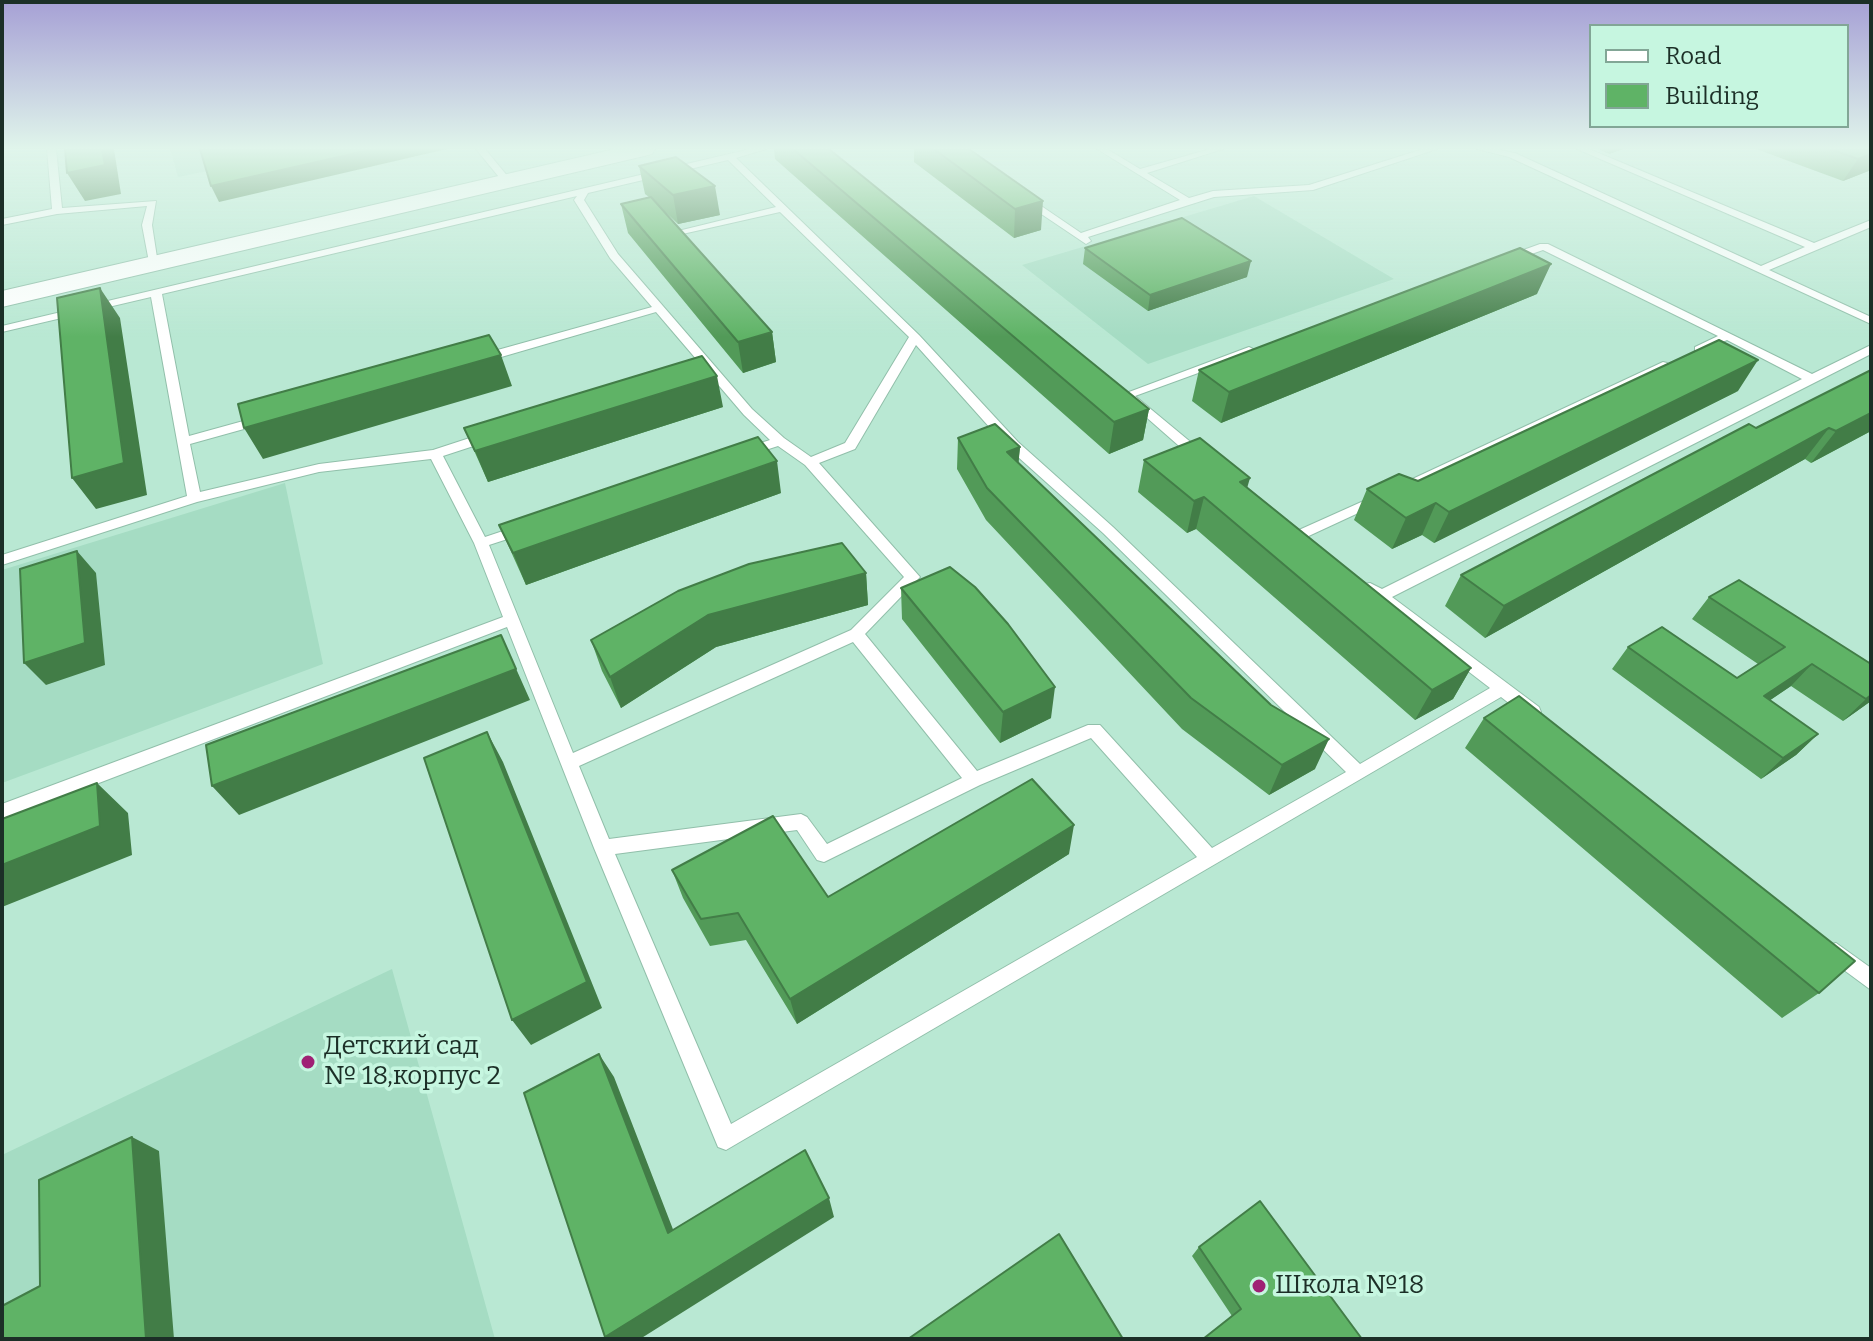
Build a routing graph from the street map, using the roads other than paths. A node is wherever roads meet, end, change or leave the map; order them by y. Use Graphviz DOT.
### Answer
graph roads {
  1 [pos="54,212"];
  2 [pos="151,212"];
  3 [pos="370,212"];
  4 [pos="496,212"];
  5 [pos="586,212"];
  6 [pos="769,212"];
  7 [pos="787,212"];
  8 [pos="1043,212"];
  9 [pos="1158,212"];
  10 [pos="1634,212"];
  11 [pos="1730,212"];
  12 [pos="2,222"];
  13 [pos="1871,223"];
  14 [pos="682,233"];
  15 [pos="1814,247"];
  16 [pos="154,262"];
  17 [pos="1499,262"];
  18 [pos="1760,270"];
  19 [pos="156,294"];
  20 [pos="2,299"];
  21 [pos="659,308"];
  22 [pos="1871,321"];
  23 [pos="2,329"];
  24 [pos="1727,336"];
  25 [pos="915,337"];
  26 [pos="1261,347"];
  27 [pos="1871,349"];
  28 [pos="1684,356"];
  29 [pos="1669,363"];
  30 [pos="460,364"];
  31 [pos="710,368"];
  32 [pos="695,372"];
  33 [pos="1810,378"];
  34 [pos="275,416"];
  35 [pos="507,431"];
  36 [pos="779,441"];
  37 [pos="183,442"];
  38 [pos="435,454"];
  39 [pos="734,456"];
  40 [pos="810,462"];
  41 [pos="1211,466"];
  42 [pos="194,498"];
  43 [pos="540,523"];
  44 [pos="1295,536"];
  45 [pos="481,543"];
  46 [pos="2,560"];
  47 [pos="1357,579"];
  48 [pos="1381,596"];
  49 [pos="510,620"];
  50 [pos="856,634"];
  51 [pos="1503,688"];
  52 [pos="1540,717"];
  53 [pos="570,762"];
  54 [pos="1359,773"];
  55 [pos="974,780"];
  56 [pos="2,812"];
  57 [pos="603,848"];
  58 [pos="1210,859"];
  59 [pos="1822,941"];
  60 [pos="1871,980"];
  1 -- 12 [label="lane"];
  2 -- 16 [label="lane"];
  3 -- 16 [label="street"];
  4 -- 19 [label="lane"];
  5 -- 21 [label="lane"];
  6 -- 14 [label="lane"];
  7 -- 25 [label="lane"];
  8 -- 9 [label="lane"];
  10 -- 18 [label="lane"];
  11 -- 15 [label="lane"];
  13 -- 15 [label="lane"];
  15 -- 18 [label="lane"];
  16 -- 20 [label="street"];
  17 -- 24 [label="lane"];
  18 -- 22 [label="lane"];
  19 -- 23 [label="lane"];
  19 -- 37 [label="lane"];
  21 -- 30 [label="lane"];
  21 -- 31 [label="lane"];
  24 -- 28 [label="lane"];
  24 -- 33 [label="lane"];
  25 -- 40 [label="lane"];
  25 -- 54 [label="lane"];
  26 -- 41 [label="lane"];
  27 -- 33 [label="lane"];
  29 -- 44 [label="lane"];
  31 -- 32 [label="lane"];
  31 -- 36 [label="lane"];
  33 -- 48 [label="lane"];
  34 -- 37 [label="lane"];
  35 -- 38 [label="lane"];
  36 -- 39 [label="lane"];
  36 -- 40 [label="lane"];
  37 -- 42 [label="lane"];
  38 -- 42 [label="lane"];
  38 -- 45 [label="lane"];
  40 -- 50 [label="lane"];
  42 -- 46 [label="lane"];
  43 -- 45 [label="lane"];
  45 -- 49 [label="lane"];
  47 -- 48 [label="lane"];
  48 -- 51 [label="lane"];
  49 -- 53 [label="lane"];
  49 -- 56 [label="lane"];
  50 -- 53 [label="lane"];
  50 -- 55 [label="lane"];
  51 -- 52 [label="lane"];
  51 -- 54 [label="lane"];
  53 -- 57 [label="lane"];
  54 -- 58 [label="lane"];
  55 -- 57 [label="lane"];
  55 -- 58 [label="lane"];
  57 -- 58 [label="lane"];
  59 -- 60 [label="lane"];
}
